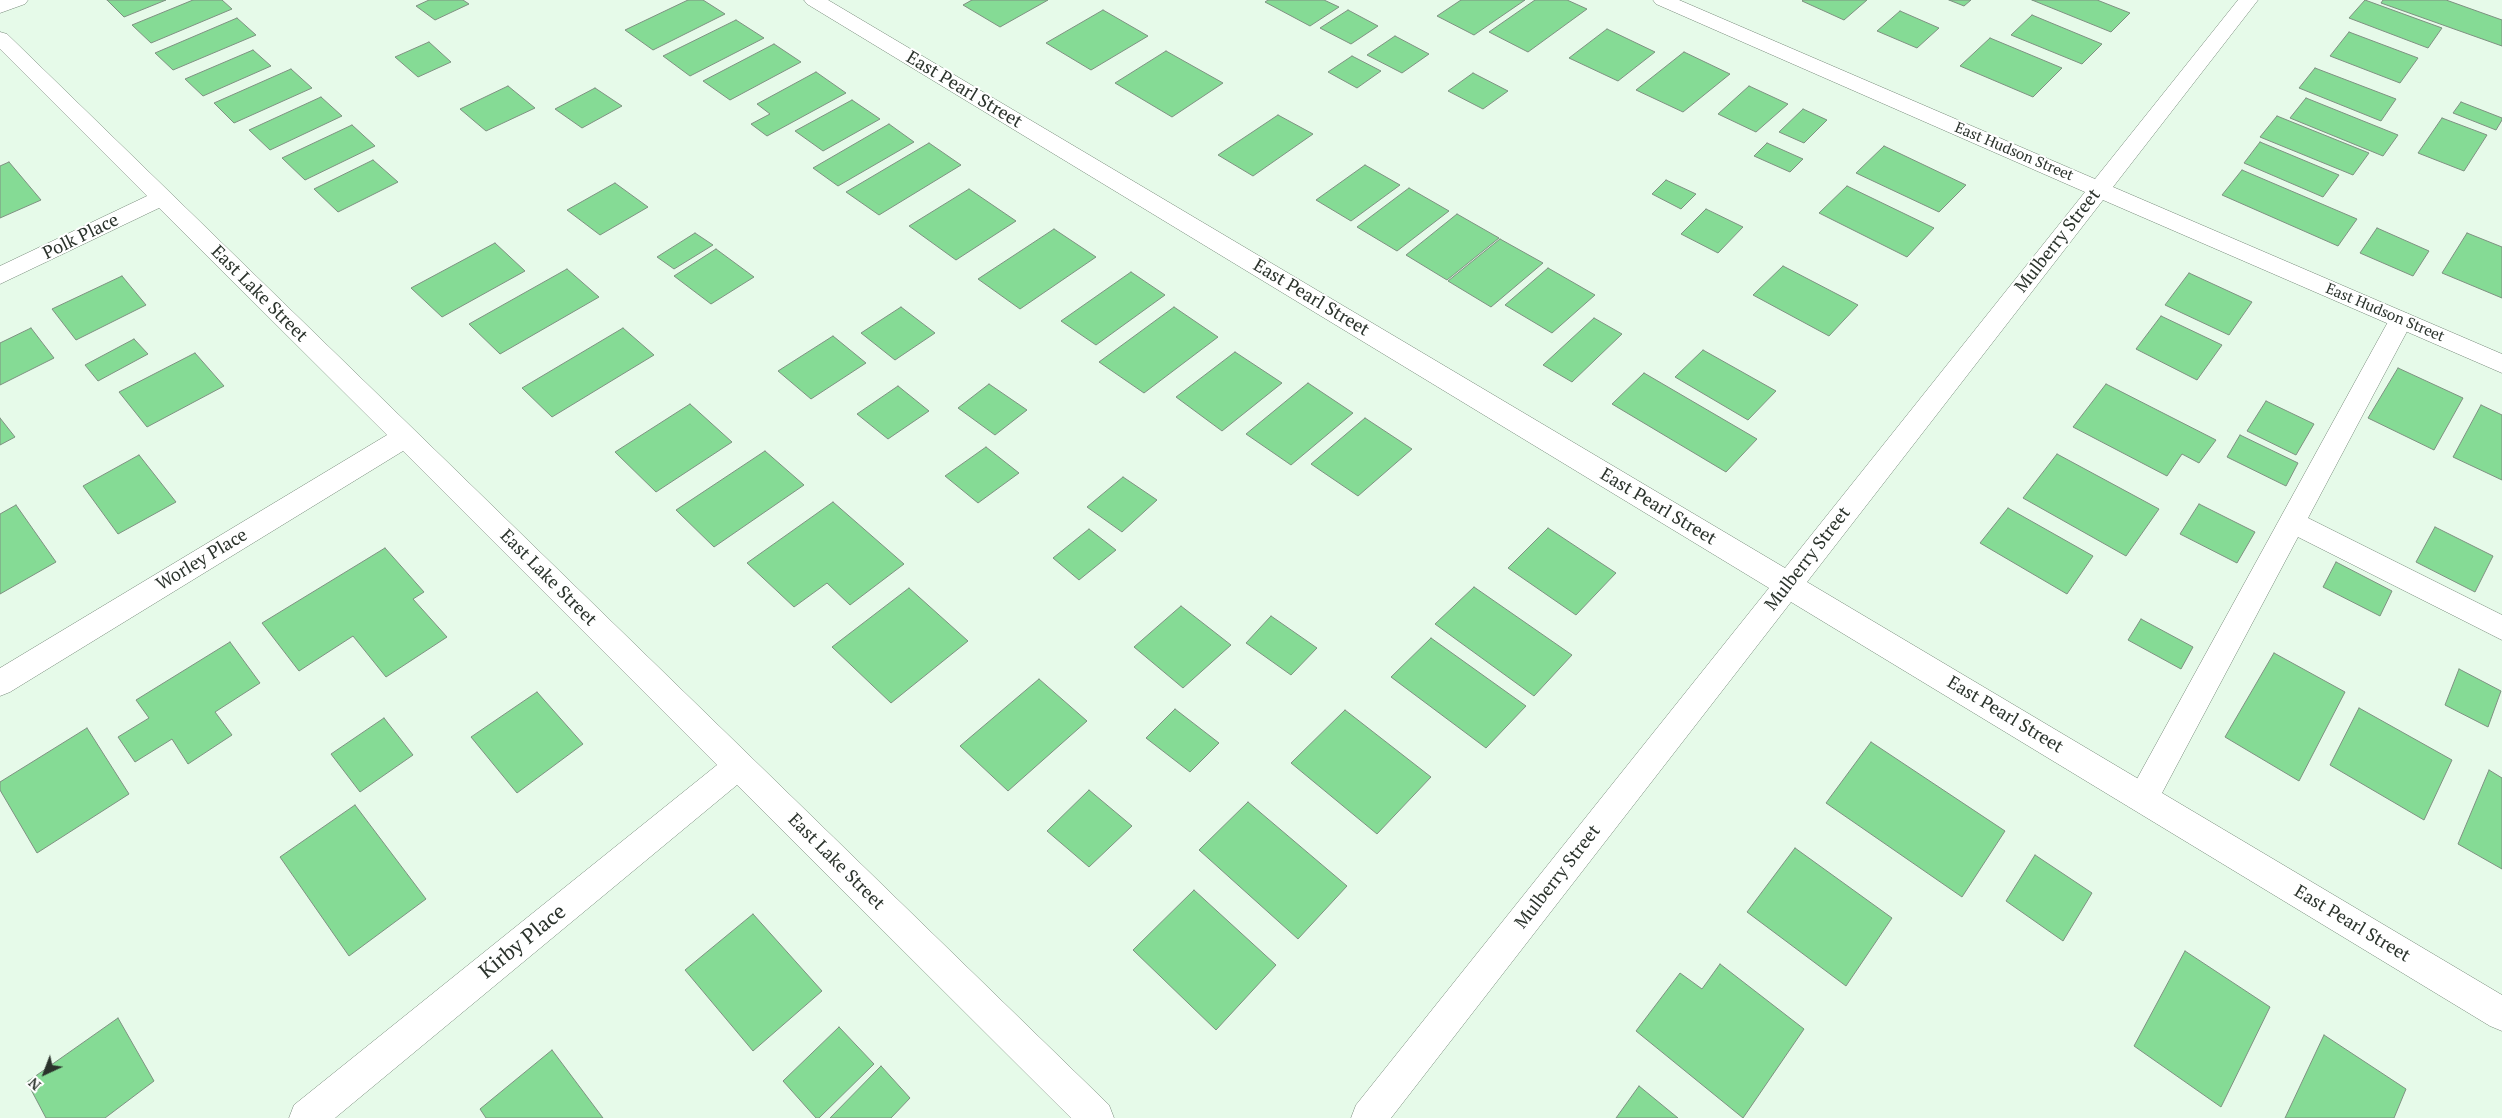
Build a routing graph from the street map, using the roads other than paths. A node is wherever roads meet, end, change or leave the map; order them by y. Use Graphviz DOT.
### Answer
graph roads {
  1 [pos="18,0"];
  2 [pos="814,0"];
  3 [pos="1663,0"];
  4 [pos="2248,0"];
  5 [pos="0,7"];
  6 [pos="0,38"];
  7 [pos="2099,189"];
  8 [pos="162,198"];
  9 [pos="0,276"];
  10 [pos="2401,320"];
  11 [pos="2502,364"];
  12 [pos="405,437"];
  13 [pos="2292,522"];
  14 [pos="1788,585"];
  15 [pos="2502,628"];
  16 [pos="0,682"];
  17 [pos="738,766"];
  18 [pos="2143,798"];
  19 [pos="2502,1014"];
  20 [pos="307,1118"];
  21 [pos="1096,1118"];
  22 [pos="1369,1118"];
  1 -- 5 [label="street"];
  2 -- 14 [label="street, East Pearl Street"];
  3 -- 7 [label="street, East Hudson Street"];
  4 -- 7 [label="street, Mulberry Street"];
  6 -- 8 [label="street, East Lake Street"];
  7 -- 10 [label="street, East Hudson Street"];
  7 -- 14 [label="street, Mulberry Street"];
  8 -- 9 [label="street, Polk Place"];
  8 -- 12 [label="street, East Lake Street"];
  10 -- 11 [label="street, East Hudson Street"];
  10 -- 13 [label="street"];
  12 -- 16 [label="street, Worley Place"];
  12 -- 17 [label="street, East Lake Street"];
  13 -- 15 [label="street"];
  13 -- 18 [label="street"];
  14 -- 18 [label="street, East Pearl Street"];
  14 -- 22 [label="street, Mulberry Street"];
  17 -- 20 [label="street, Kirby Place"];
  17 -- 21 [label="street, East Lake Street"];
  18 -- 19 [label="street, East Pearl Street"];
}
